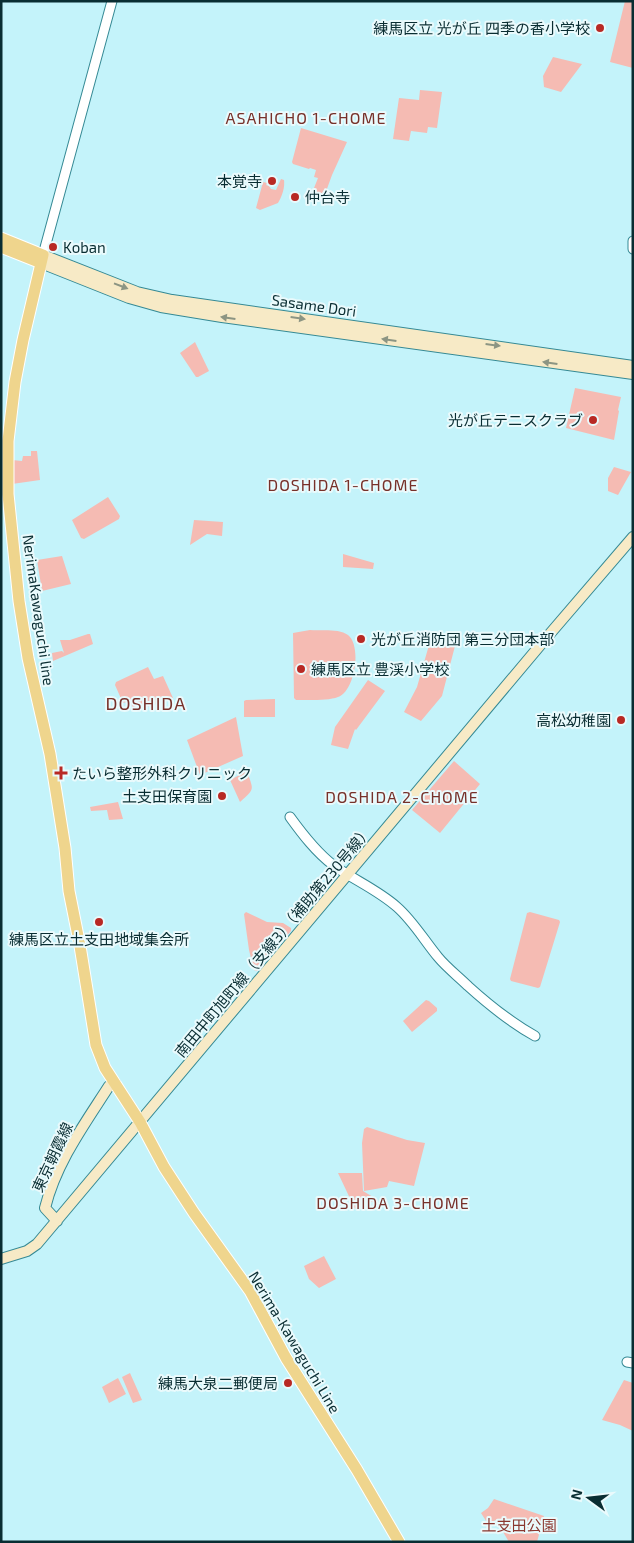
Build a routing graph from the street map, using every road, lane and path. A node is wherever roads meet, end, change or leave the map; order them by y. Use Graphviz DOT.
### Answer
graph roads {
  1 [pos="112,1"];
  2 [pos="1,238"];
  3 [pos="633,241"];
  4 [pos="1,247"];
  5 [pos="633,249"];
  6 [pos="42,259"];
  7 [pos="633,366"];
  8 [pos="633,374"];
  9 [pos="633,537"];
  10 [pos="290,817"];
  11 [pos="348,875"];
  12 [pos="534,1036"];
  13 [pos="115,1083"];
  14 [pos="140,1122"];
  15 [pos="57,1221"];
  16 [pos="1,1258"];
  17 [pos="399,1542"];
  1 -- 6 [label="street"];
  2 -- 6 [label="main road, Sasame Dori"];
  3 -- 5 [label="street"];
  4 -- 6 [label="main road, Sasame Dori"];
  6 -- 7 [label="main road, Sasame Dori, one-way"];
  8 -- 6 [label="main road, Sasame Dori, one-way"];
  6 -- 13 [label="main road, NerimaKawaguchi line"];
  9 -- 11 [label="main road, 南田中町旭町線（支線3）（補助第230号線）"];
  10 -- 11 [label="street"];
  11 -- 12 [label="street"];
  11 -- 14 [label="main road, 南田中町旭町線（支線3）（補助第230号線）"];
  13 -- 14 [label="main road, Nerima-Kawaguchi Line"];
  13 -- 15 [label="main road, 東京朝霞線"];
  14 -- 15 [label="main road, 南田中町旭町線（支線3）（補助第230号線）"];
  14 -- 17 [label="main road, Nerima-Kawaguchi Line"];
  15 -- 16 [label="main road, 南田中町旭町線（支線3）（補助第230号線）"];
}
